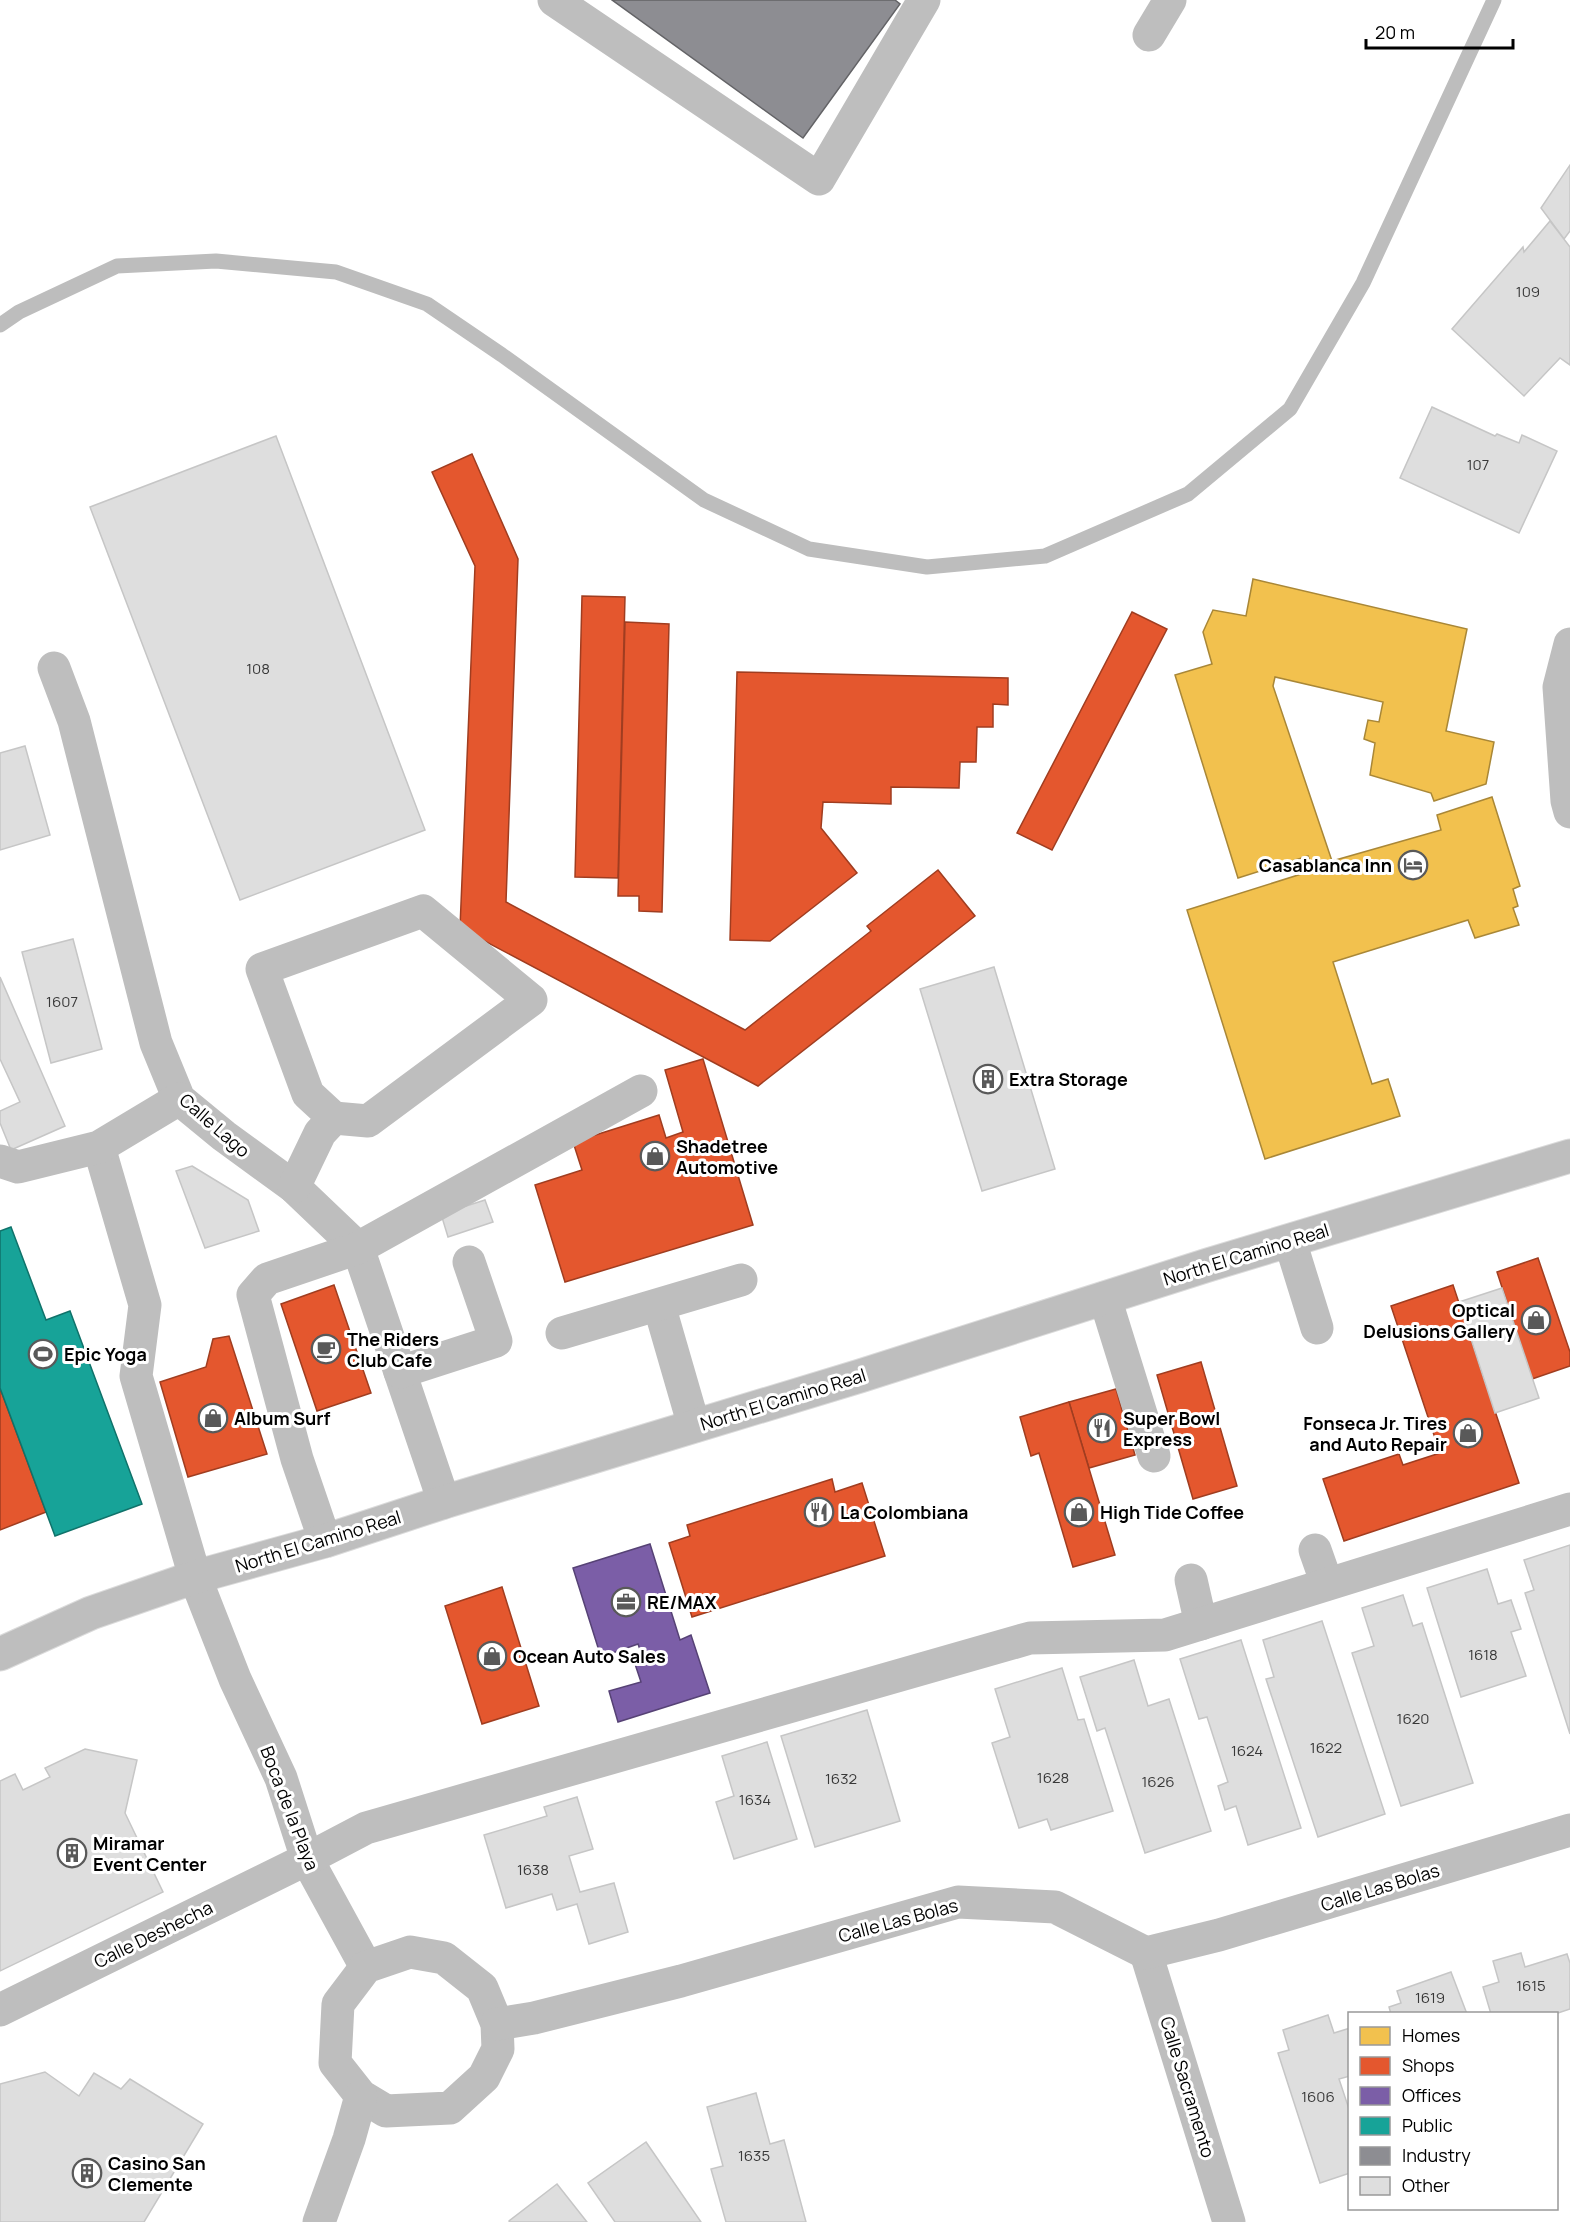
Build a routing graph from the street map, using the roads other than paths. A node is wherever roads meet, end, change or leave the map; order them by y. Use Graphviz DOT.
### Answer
graph roads {
  1 [pos="554,0"];
  2 [pos="924,0"];
  3 [pos="1170,0"];
  4 [pos="1149,35"];
  5 [pos="1570,644"];
  6 [pos="54,668"];
  7 [pos="1569,805"];
  8 [pos="641,1091"];
  9 [pos="179,1099"];
  10 [pos="334,1118"];
  11 [pos="99,1147"];
  12 [pos="1570,1156"];
  13 [pos="0,1161"];
  14 [pos="294,1187"];
  15 [pos="1290,1240"];
  16 [pos="358,1248"];
  17 [pos="469,1262"];
  18 [pos="741,1280"];
  19 [pos="1106,1298"];
  20 [pos="659,1305"];
  21 [pos="1317,1328"];
  22 [pos="562,1333"];
  23 [pos="400,1372"];
  24 [pos="694,1426"];
  25 [pos="1154,1456"];
  26 [pos="444,1502"];
  27 [pos="1570,1509"];
  28 [pos="326,1541"];
  29 [pos="1315,1550"];
  30 [pos="195,1577"];
  31 [pos="1191,1580"];
  32 [pos="1327,1584"];
  33 [pos="1201,1624"];
  34 [pos="0,1654"];
  35 [pos="1570,1830"];
  36 [pos="307,1859"];
  37 [pos="1146,1953"];
  38 [pos="366,1967"];
  39 [pos="0,2010"];
  40 [pos="497,2024"];
  41 [pos="361,2096"];
  42 [pos="319,2222"];
  43 [pos="1229,2222"];
  1 -- 2 [label="street"];
  3 -- 4 [label="street"];
  5 -- 7 [label="street"];
  6 -- 9 [label="street, Calle Lago"];
  8 -- 16 [label="street"];
  9 -- 11 [label="street"];
  9 -- 14 [label="street, Calle Lago"];
  10 -- 10 [label="street"];
  10 -- 14 [label="street"];
  11 -- 13 [label="street"];
  11 -- 30 [label="street, Boca de la Playa"];
  12 -- 15 [label="street, North El Camino Real"];
  14 -- 16 [label="street, Calle Lago"];
  15 -- 19 [label="street, North El Camino Real"];
  15 -- 21 [label="street"];
  16 -- 23 [label="street, Calle Lago"];
  16 -- 28 [label="street"];
  17 -- 23 [label="street"];
  18 -- 20 [label="street"];
  19 -- 24 [label="street, North El Camino Real"];
  19 -- 25 [label="street"];
  20 -- 22 [label="street"];
  20 -- 24 [label="street"];
  23 -- 26 [label="street, Calle Lago"];
  24 -- 26 [label="street, North El Camino Real"];
  26 -- 28 [label="street, North El Camino Real"];
  27 -- 32 [label="street, Calle Deshecha"];
  28 -- 30 [label="street, North El Camino Real"];
  29 -- 32 [label="street"];
  30 -- 34 [label="street, North El Camino Real"];
  30 -- 36 [label="street, Boca de la Playa"];
  31 -- 33 [label="street"];
  32 -- 33 [label="street, Calle Deshecha"];
  33 -- 36 [label="street, Calle Deshecha"];
  35 -- 37 [label="street, Calle Las Bolas"];
  36 -- 38 [label="street, Boca de la Playa"];
  36 -- 39 [label="street, Calle Deshecha"];
  37 -- 40 [label="street, Calle Las Bolas"];
  37 -- 43 [label="street, Calle Sacramento"];
  38 -- 40 [label="street"];
  38 -- 41 [label="street"];
  40 -- 41 [label="street"];
  41 -- 42 [label="street"];
}
